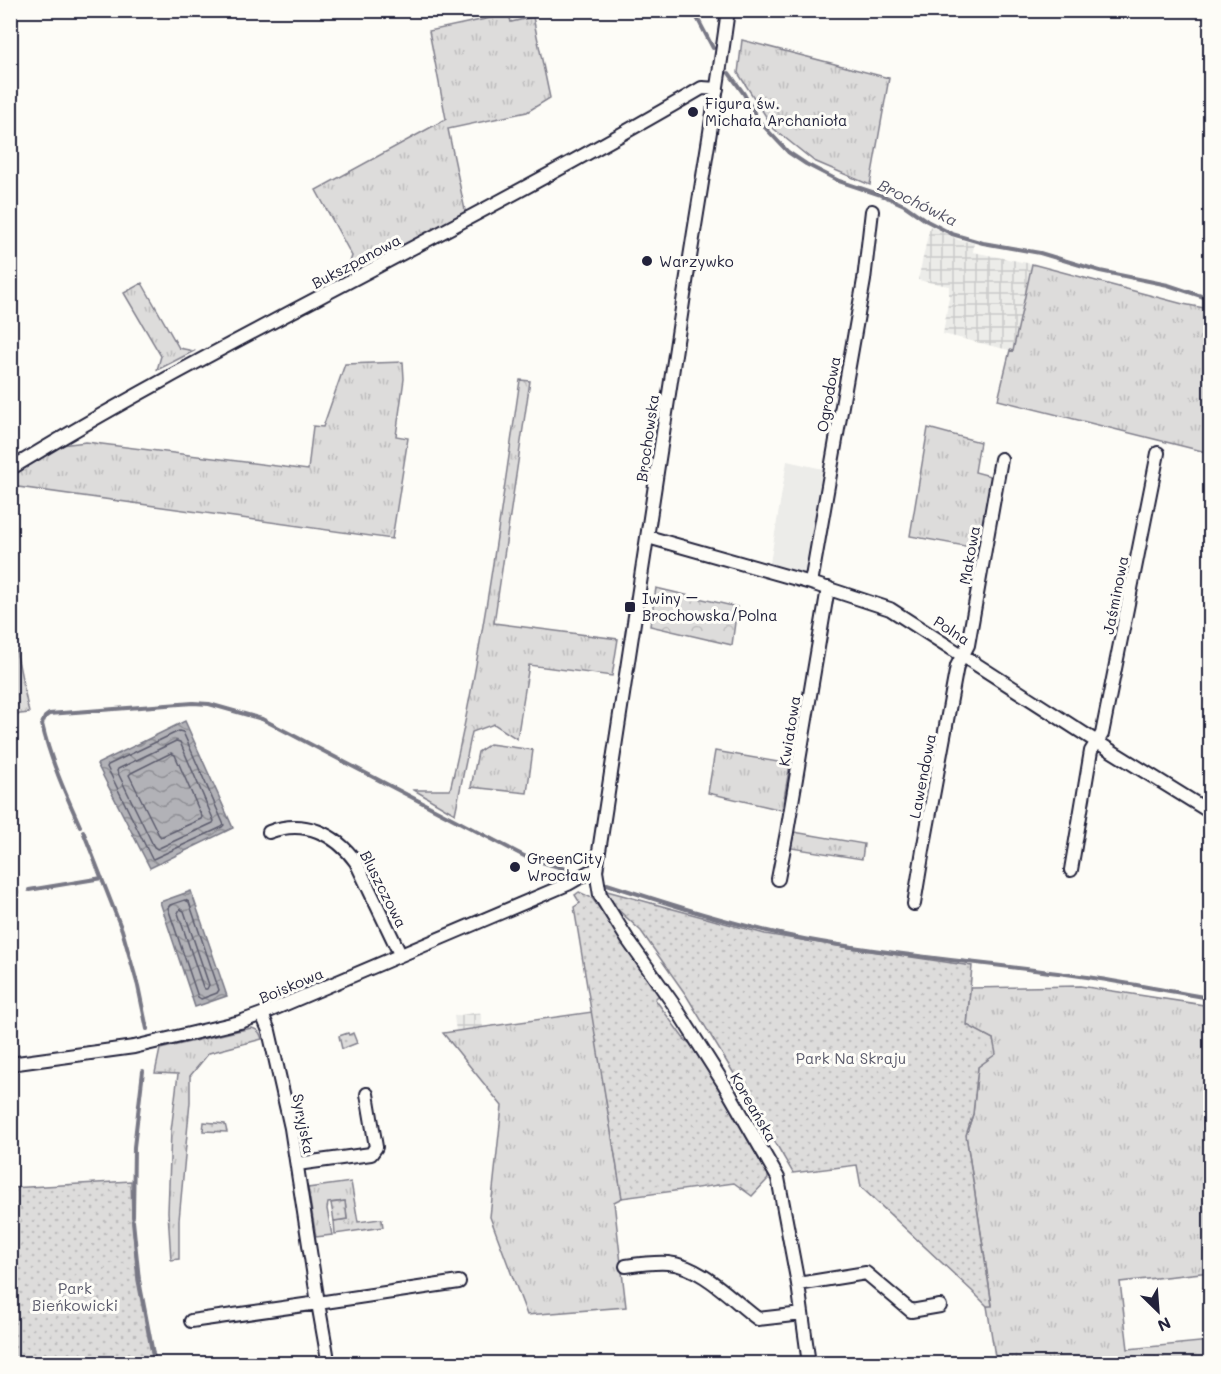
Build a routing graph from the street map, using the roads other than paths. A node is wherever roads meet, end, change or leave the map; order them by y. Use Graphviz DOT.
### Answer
graph roads {
  1 [pos="728,10"];
  2 [pos="717,89"];
  3 [pos="873,211"];
  4 [pos="1158,453"];
  5 [pos="1001,459"];
  6 [pos="10,469"];
  7 [pos="648,537"];
  8 [pos="811,583"];
  9 [pos="828,588"];
  10 [pos="963,655"];
  11 [pos="1097,742"];
  12 [pos="1210,812"];
  13 [pos="269,832"];
  14 [pos="1071,870"];
  15 [pos="596,871"];
  16 [pos="778,879"];
  17 [pos="600,896"];
  18 [pos="914,904"];
  19 [pos="406,952"];
  20 [pos="262,1014"];
  21 [pos="10,1064"];
  22 [pos="368,1094"];
  23 [pos="297,1164"];
  24 [pos="626,1266"];
  25 [pos="459,1282"];
  26 [pos="798,1284"];
  27 [pos="318,1303"];
  28 [pos="940,1306"];
  29 [pos="802,1314"];
  30 [pos="191,1321"];
  31 [pos="327,1354"];
  32 [pos="809,1364"];
  1 -- 2 [label="street, Brochowska"];
  2 -- 6 [label="street, Bukszpanowa"];
  2 -- 7 [label="street, Brochowska"];
  3 -- 8 [label="street, Ogrodowa"];
  4 -- 11 [label="street, Jaśminowa"];
  5 -- 10 [label="street, Makowa"];
  7 -- 8 [label="street, Polna"];
  7 -- 15 [label="street, Brochowska"];
  8 -- 9 [label="street, Polna"];
  9 -- 10 [label="street, Polna"];
  9 -- 16 [label="street, Kwiatowa"];
  10 -- 11 [label="street, Polna"];
  10 -- 18 [label="street, Lawendowa"];
  11 -- 12 [label="street, Polna"];
  11 -- 14 [label="street, Jaśminowa"];
  13 -- 19 [label="street, Bluszczowa"];
  15 -- 17 [label="street, Brochowska"];
  15 -- 19 [label="street, Boiskowa"];
  17 -- 26 [label="street, Koreańska"];
  19 -- 20 [label="street, Boiskowa"];
  20 -- 21 [label="street, Boiskowa"];
  20 -- 23 [label="street, Syryjska"];
  22 -- 23 [label="street"];
  23 -- 27 [label="street, Syryjska"];
  24 -- 29 [label="street"];
  25 -- 27 [label="street"];
  26 -- 28 [label="street"];
  26 -- 29 [label="street, Koreańska"];
  27 -- 30 [label="street"];
  27 -- 31 [label="street, Syryjska"];
  29 -- 32 [label="street, Koreańska"];
}
